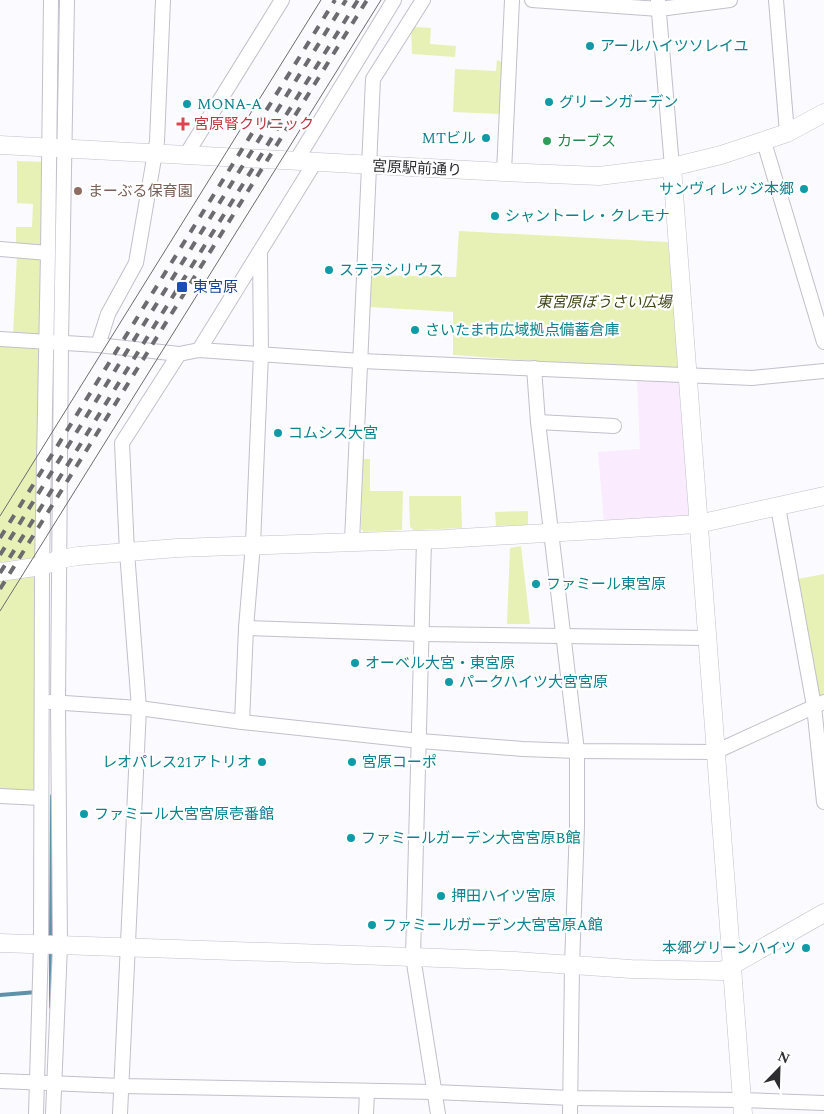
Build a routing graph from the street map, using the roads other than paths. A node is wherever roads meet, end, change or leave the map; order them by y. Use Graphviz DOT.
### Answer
graph roads {
  1 [pos="52,0"];
  2 [pos="68,0"];
  3 [pos="163,0"];
  4 [pos="282,0"];
  5 [pos="394,0"];
  6 [pos="423,0"];
  7 [pos="512,0"];
  8 [pos="532,0"];
  9 [pos="730,0"];
  10 [pos="776,0"];
  11 [pos="658,5"];
  12 [pos="824,113"];
  13 [pos="787,133"];
  14 [pos="764,142"];
  15 [pos="0,145"];
  16 [pos="57,148"];
  17 [pos="155,154"];
  18 [pos="186,155"];
  19 [pos="296,161"];
  20 [pos="314,162"];
  21 [pos="369,165"];
  22 [pos="672,167"];
  23 [pos="504,172"];
  24 [pos="0,249"];
  25 [pos="260,252"];
  26 [pos="48,253"];
  27 [pos="0,338"];
  28 [pos="54,342"];
  29 [pos="824,342"];
  30 [pos="98,345"];
  31 [pos="199,350"];
  32 [pos="179,354"];
  33 [pos="261,354"];
  34 [pos="361,361"];
  35 [pos="534,368"];
  36 [pos="824,371"];
  37 [pos="688,375"];
  38 [pos="538,422"];
  39 [pos="614,426"];
  40 [pos="824,496"];
  41 [pos="778,507"];
  42 [pos="698,524"];
  43 [pos="551,533"];
  44 [pos="424,540"];
  45 [pos="352,541"];
  46 [pos="254,544"];
  47 [pos="127,552"];
  48 [pos="52,562"];
  49 [pos="0,572"];
  50 [pos="246,628"];
  51 [pos="421,634"];
  52 [pos="564,635"];
  53 [pos="706,638"];
  54 [pos="50,702"];
  55 [pos="819,704"];
  56 [pos="139,708"];
  57 [pos="242,722"];
  58 [pos="420,741"];
  59 [pos="577,751"];
  60 [pos="715,752"];
  61 [pos="0,796"];
  62 [pos="41,798"];
  63 [pos="824,802"];
  64 [pos="824,913"];
  65 [pos="0,943"];
  66 [pos="49,945"];
  67 [pos="126,948"];
  68 [pos="413,957"];
  69 [pos="572,965"];
  70 [pos="731,966"];
  71 [pos="0,1081"];
  72 [pos="46,1082"];
  73 [pos="121,1086"];
  74 [pos="367,1092"];
  75 [pos="434,1092"];
  76 [pos="571,1098"];
  77 [pos="824,1103"];
  78 [pos="742,1107"];
  79 [pos="36,1114"];
  80 [pos="53,1114"];
  81 [pos="120,1114"];
  82 [pos="366,1114"];
  83 [pos="438,1114"];
  84 [pos="570,1114"];
  1 -- 16 [label="street"];
  2 -- 16 [label="street"];
  3 -- 17 [label="street"];
  4 -- 18 [label="street"];
  5 -- 19 [label="street"];
  6 -- 21 [label="street"];
  7 -- 23 [label="street"];
  8 -- 11 [label="street"];
  9 -- 11 [label="street"];
  10 -- 13 [label="street"];
  11 -- 22 [label="street"];
  12 -- 13 [label="street, 宮原駅前通り"];
  13 -- 14 [label="street, 宮原駅前通り"];
  14 -- 22 [label="street, 宮原駅前通り"];
  14 -- 29 [label="street"];
  15 -- 16 [label="street, 宮原駅前通り"];
  16 -- 17 [label="street, 宮原駅前通り"];
  16 -- 26 [label="street"];
  16 -- 28 [label="street"];
  17 -- 18 [label="street, 宮原駅前通り"];
  17 -- 30 [label="street"];
  18 -- 19 [label="street, 宮原駅前通り"];
  19 -- 20 [label="street, 宮原駅前通り"];
  20 -- 21 [label="street, 宮原駅前通り"];
  20 -- 25 [label="street"];
  21 -- 23 [label="street, 宮原駅前通り"];
  21 -- 34 [label="street"];
  22 -- 23 [label="street, 宮原駅前通り"];
  22 -- 37 [label="street"];
  24 -- 26 [label="street"];
  25 -- 31 [label="street"];
  25 -- 33 [label="street"];
  26 -- 28 [label="street"];
  27 -- 28 [label="street"];
  28 -- 30 [label="street"];
  28 -- 48 [label="street"];
  28 -- 48 [label="street"];
  30 -- 32 [label="street"];
  31 -- 32 [label="street"];
  31 -- 33 [label="street"];
  32 -- 47 [label="street"];
  33 -- 34 [label="street"];
  33 -- 46 [label="street"];
  34 -- 35 [label="street"];
  34 -- 45 [label="street"];
  35 -- 37 [label="street"];
  35 -- 38 [label="street"];
  36 -- 37 [label="street"];
  37 -- 42 [label="street"];
  38 -- 39 [label="street"];
  38 -- 43 [label="street"];
  40 -- 41 [label="street"];
  41 -- 42 [label="street"];
  41 -- 55 [label="street"];
  42 -- 43 [label="street"];
  42 -- 53 [label="street"];
  43 -- 44 [label="street"];
  43 -- 52 [label="street"];
  44 -- 45 [label="street"];
  44 -- 51 [label="street"];
  45 -- 46 [label="street"];
  46 -- 47 [label="street"];
  46 -- 50 [label="street"];
  47 -- 48 [label="street"];
  47 -- 56 [label="street"];
  48 -- 49 [label="street"];
  48 -- 54 [label="street"];
  48 -- 54 [label="street"];
  50 -- 51 [label="street"];
  50 -- 57 [label="street"];
  51 -- 52 [label="street"];
  51 -- 58 [label="street"];
  52 -- 53 [label="street"];
  52 -- 59 [label="street"];
  53 -- 60 [label="street"];
  54 -- 56 [label="street"];
  54 -- 62 [label="street"];
  54 -- 66 [label="street"];
  55 -- 60 [label="street"];
  55 -- 63 [label="street"];
  56 -- 57 [label="street"];
  56 -- 67 [label="street"];
  57 -- 58 [label="street"];
  58 -- 59 [label="street"];
  58 -- 68 [label="street"];
  59 -- 60 [label="street"];
  59 -- 69 [label="street"];
  60 -- 70 [label="street"];
  61 -- 62 [label="street"];
  62 -- 66 [label="street"];
  64 -- 70 [label="street"];
  65 -- 66 [label="street"];
  66 -- 67 [label="street"];
  66 -- 72 [label="street"];
  67 -- 68 [label="street"];
  67 -- 73 [label="street"];
  68 -- 69 [label="street"];
  68 -- 75 [label="street"];
  69 -- 70 [label="street"];
  69 -- 76 [label="street"];
  70 -- 78 [label="street"];
  71 -- 72 [label="street"];
  72 -- 73 [label="street"];
  72 -- 79 [label="street"];
  72 -- 80 [label="street"];
  73 -- 74 [label="street"];
  73 -- 81 [label="street"];
  74 -- 75 [label="street"];
  74 -- 82 [label="street"];
  75 -- 76 [label="street"];
  75 -- 83 [label="street"];
  76 -- 78 [label="street"];
  76 -- 84 [label="street"];
  77 -- 78 [label="street"];
}
